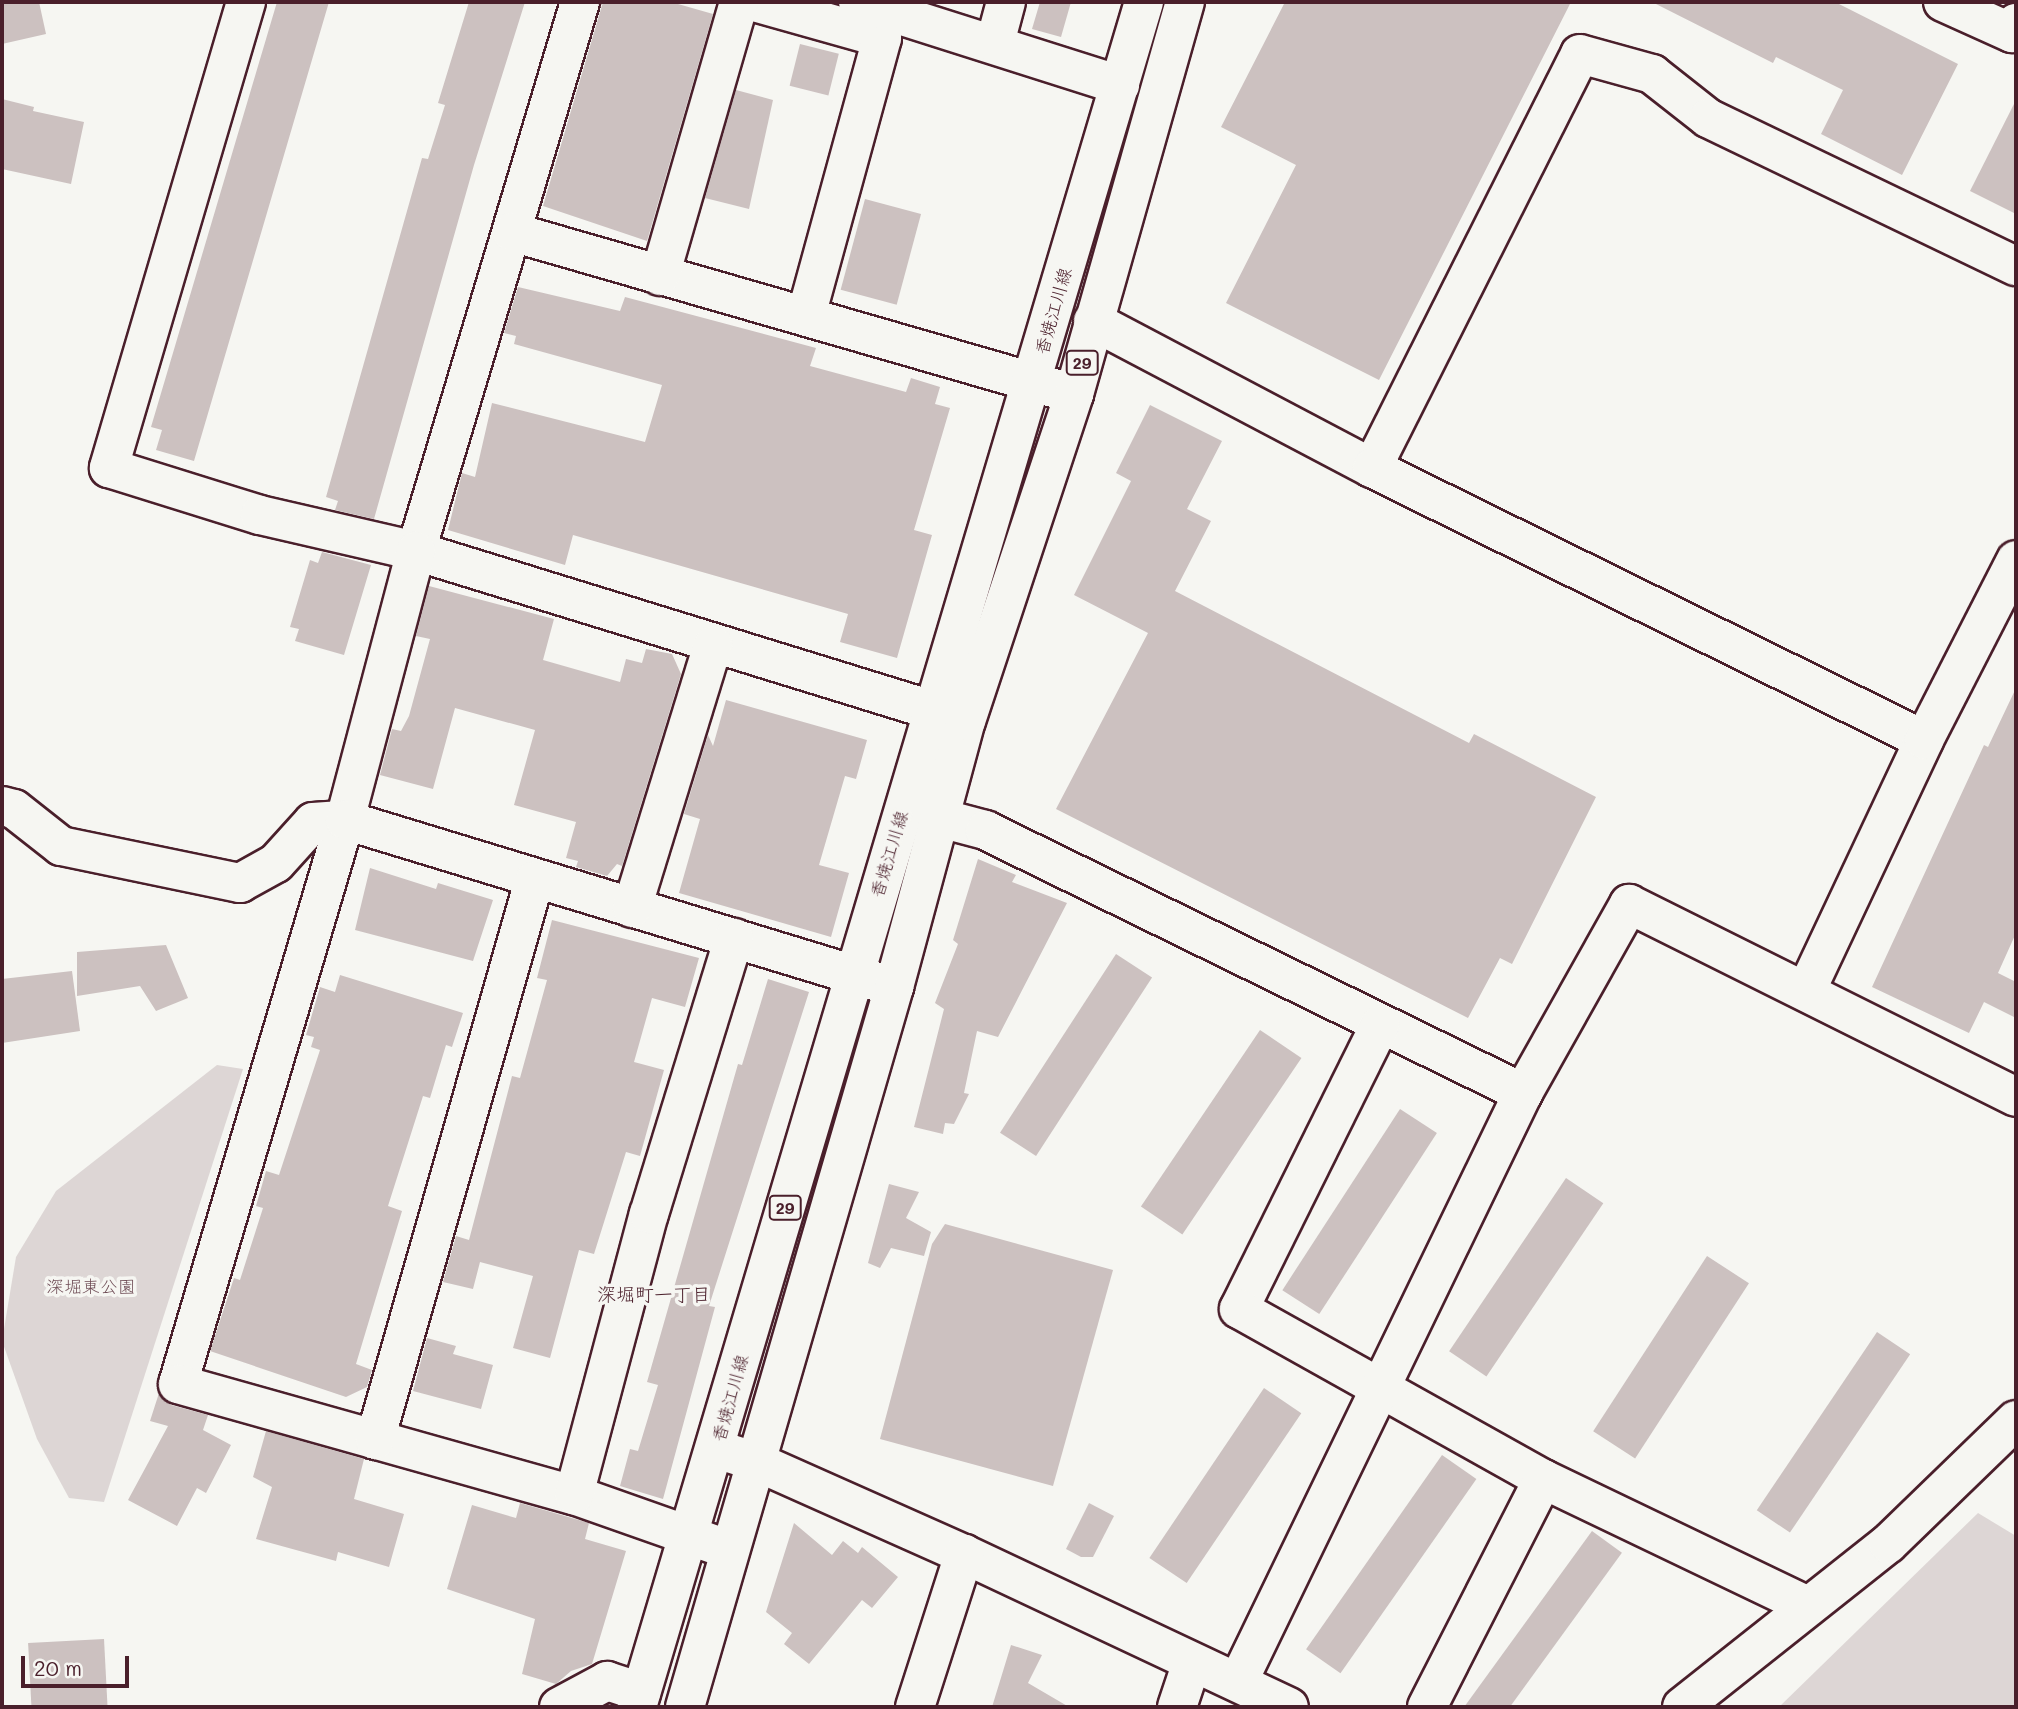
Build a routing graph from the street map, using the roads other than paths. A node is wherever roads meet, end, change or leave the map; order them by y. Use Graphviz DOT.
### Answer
graph roads {
  1 [pos="246,2"];
  2 [pos="580,2"];
  3 [pos="739,2"];
  4 [pos="754,2"];
  5 [pos="858,2"];
  6 [pos="1006,2"];
  7 [pos="1144,2"];
  8 [pos="1185,2"];
  9 [pos="1943,2"];
  10 [pos="2016,23"];
  11 [pos="995,43"];
  12 [pos="1120,85"];
  13 [pos="512,232"];
  14 [pos="2016,266"];
  15 [pos="660,276"];
  16 [pos="807,313"];
  17 [pos="1093,321"];
  18 [pos="1032,383"];
  19 [pos="1074,394"];
  20 [pos="1372,468"];
  21 [pos="416,551"];
  22 [pos="2016,560"];
  23 [pos="713,645"];
  24 [pos="951,715"];
  25 [pos="1924,740"];
  26 [pos="2,806"];
  27 [pos="940,818"];
  28 [pos="345,820"];
  29 [pos="534,881"];
  30 [pos="632,908"];
  31 [pos="734,939"];
  32 [pos="853,975"];
  33 [pos="894,987"];
  34 [pos="1807,989"];
  35 [pos="1380,1025"];
  36 [pos="1523,1093"];
  37 [pos="2016,1097"];
  38 [pos="1382,1388"];
  39 [pos="2016,1420"];
  40 [pos="375,1440"];
  41 [pos="716,1450"];
  42 [pos="757,1462"];
  43 [pos="1543,1479"];
  44 [pos="574,1495"];
  45 [pos="688,1537"];
  46 [pos="730,1549"];
  47 [pos="964,1554"];
  48 [pos="1808,1606"];
  49 [pos="1192,1662"];
  50 [pos="1238,1682"];
  51 [pos="639,1700"];
  52 [pos="559,1707"];
  53 [pos="685,1707"];
  54 [pos="915,1707"];
  55 [pos="1177,1707"];
  56 [pos="1289,1707"];
  57 [pos="1427,1707"];
  58 [pos="1682,1707"];
  1 -- 21 [label="street"];
  2 -- 13 [label="street"];
  3 -- 15 [label="street"];
  4 -- 16 [label="street"];
  5 -- 11 [label="street"];
  6 -- 11 [label="street"];
  7 -- 12 [label="street, 香焼江川線 / 29"];
  8 -- 17 [label="street, 香焼江川線 / 29"];
  9 -- 10 [label="street"];
  11 -- 12 [label="street"];
  12 -- 18 [label="street, 香焼江川線 / 29"];
  13 -- 15 [label="street"];
  13 -- 21 [label="street"];
  14 -- 20 [label="street"];
  15 -- 16 [label="street"];
  16 -- 18 [label="street"];
  17 -- 19 [label="street, 香焼江川線 / 29"];
  17 -- 20 [label="street"];
  18 -- 19 [label="street"];
  18 -- 24 [label="street, 香焼江川線 / 29"];
  19 -- 24 [label="street, 香焼江川線 / 29"];
  20 -- 25 [label="street"];
  21 -- 23 [label="street"];
  21 -- 28 [label="street"];
  22 -- 25 [label="street"];
  23 -- 24 [label="street"];
  23 -- 30 [label="street"];
  24 -- 27 [label="street, 香焼江川線 / 29"];
  24 -- 32 [label="street, 香焼江川線 / 29"];
  25 -- 34 [label="street"];
  26 -- 28 [label="street"];
  27 -- 33 [label="street, 香焼江川線 / 29"];
  27 -- 35 [label="street"];
  28 -- 29 [label="street"];
  28 -- 40 [label="street"];
  29 -- 30 [label="street"];
  29 -- 40 [label="street"];
  30 -- 31 [label="street"];
  31 -- 32 [label="street"];
  31 -- 44 [label="street"];
  32 -- 33 [label="street"];
  32 -- 41 [label="street, 香焼江川線 / 29"];
  33 -- 42 [label="street, 香焼江川線 / 29"];
  34 -- 36 [label="street"];
  34 -- 37 [label="street"];
  35 -- 36 [label="street"];
  35 -- 38 [label="street"];
  36 -- 38 [label="street"];
  38 -- 43 [label="street"];
  38 -- 50 [label="street"];
  39 -- 48 [label="street"];
  40 -- 44 [label="street"];
  41 -- 42 [label="street"];
  41 -- 45 [label="street, 香焼江川線 / 29"];
  42 -- 46 [label="street, 香焼江川線 / 29"];
  42 -- 47 [label="street"];
  43 -- 48 [label="street"];
  43 -- 57 [label="street"];
  44 -- 45 [label="street"];
  45 -- 46 [label="street"];
  45 -- 51 [label="street, 香焼江川線 / 29"];
  46 -- 53 [label="street, 香焼江川線 / 29"];
  47 -- 49 [label="street"];
  47 -- 54 [label="street"];
  48 -- 58 [label="street"];
  49 -- 50 [label="street"];
  49 -- 55 [label="street"];
  50 -- 56 [label="street"];
  51 -- 52 [label="street"];
}
